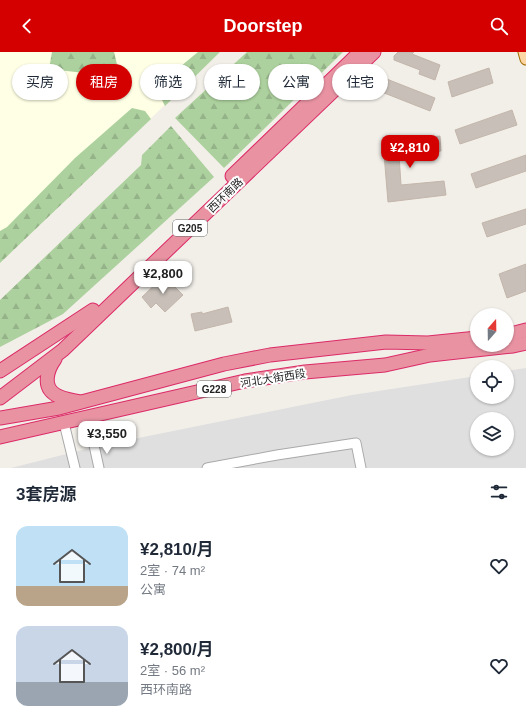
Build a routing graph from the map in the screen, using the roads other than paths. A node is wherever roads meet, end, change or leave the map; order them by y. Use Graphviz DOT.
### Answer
graph roads {
  1 [pos="360,52"];
  2 [pos="374,52"];
  3 [pos="524,52"];
  4 [pos="526,59"];
  5 [pos="526,326"];
  6 [pos="526,330"];
  7 [pos="514,335"];
  8 [pos="514,336"];
  9 [pos="470,339"];
  10 [pos="514,339"];
  11 [pos="514,340"];
  12 [pos="526,343"];
  13 [pos="470,346"];
  14 [pos="526,348"];
  15 [pos="63,350"];
  16 [pos="0,371"];
  17 [pos="0,398"];
  18 [pos="82,402"];
  19 [pos="0,418"];
  20 [pos="88,418"];
  21 [pos="64,423"];
  22 [pos="0,437"];
  23 [pos="75,468"];
  24 [pos="99,468"];
  25 [pos="207,468"];
  26 [pos="361,468"];
  1 -- 16 [label="highway, 西环南路 / G205"];
  2 -- 15 [label="highway, 西环南路 / G205"];
  3 -- 4 [label="main road"];
  5 -- 7 [label="main road"];
  6 -- 8 [label="highway, 河北大街西段 / G228"];
  9 -- 18 [label="highway, 河北大街西段 / G228"];
  10 -- 12 [label="highway, 河北大街西段 / G228"];
  11 -- 14 [label="main road"];
  13 -- 20 [label="highway, 河北大街西段 / G228"];
  15 -- 17 [label="highway, 西环南路 / G205"];
  15 -- 18 [label="highway"];
  18 -- 19 [label="highway, 河北大街西段 / G228"];
  20 -- 21 [label="highway, 河北大街西段 / G228"];
  20 -- 24 [label="street"];
  21 -- 22 [label="highway, 河北大街西段 / G228"];
  21 -- 23 [label="street"];
  25 -- 26 [label="street"];
}
